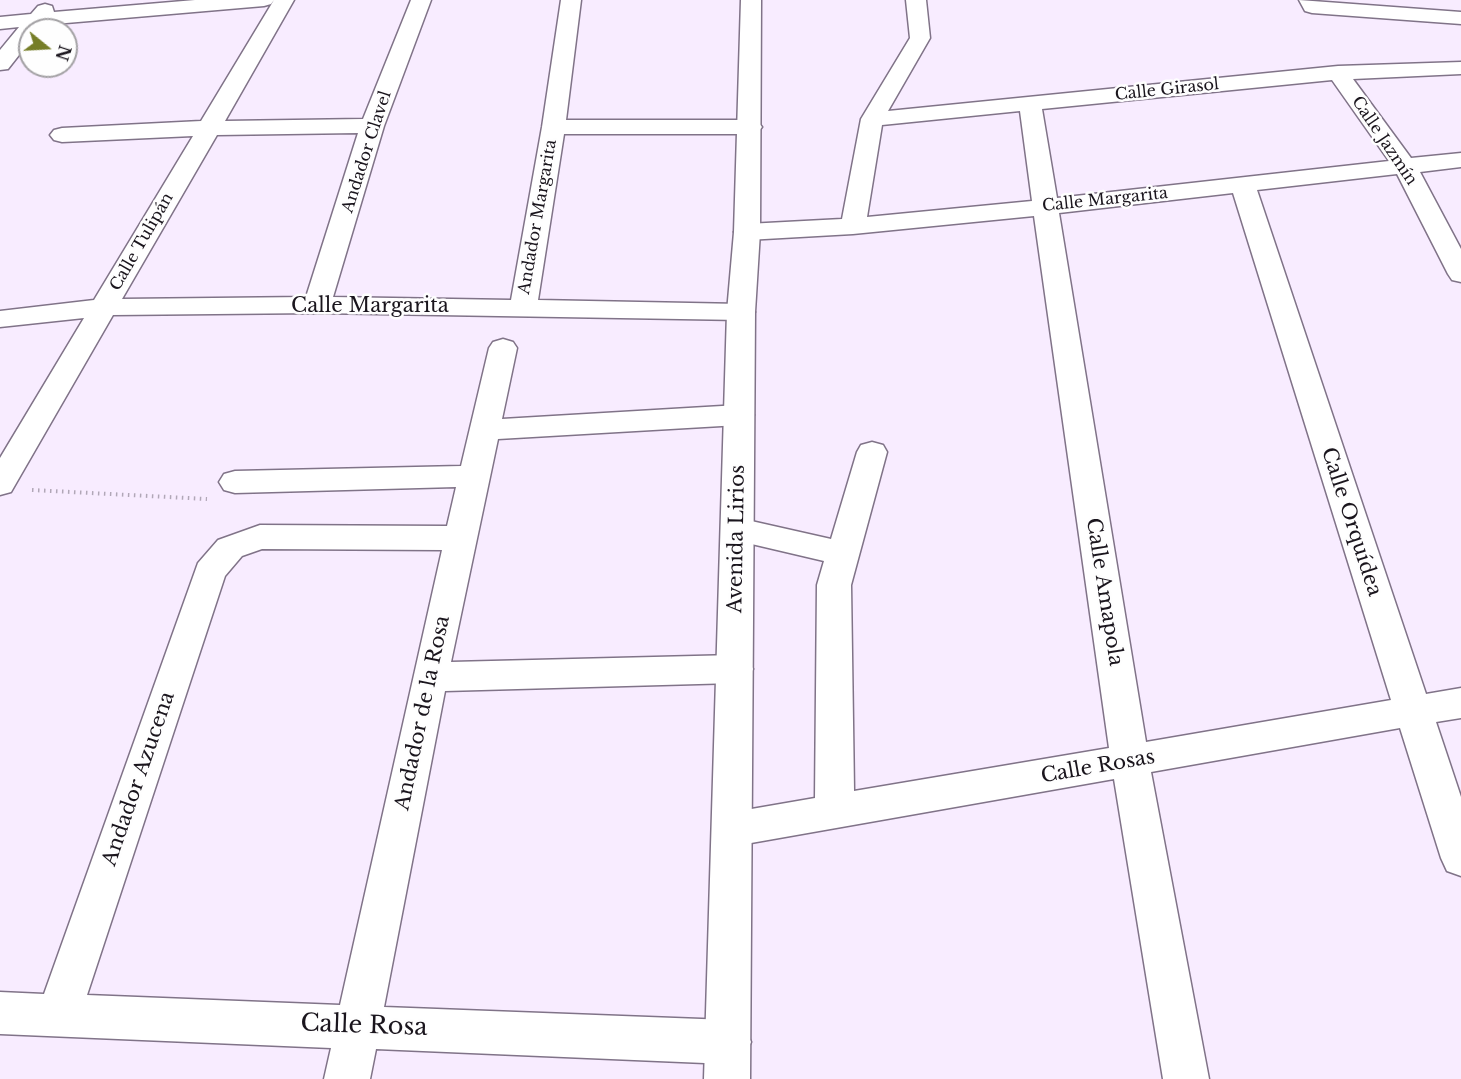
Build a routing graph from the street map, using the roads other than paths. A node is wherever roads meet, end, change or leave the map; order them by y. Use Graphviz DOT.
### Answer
graph roads {
  1 [pos="54,0"];
  2 [pos="264,0"];
  3 [pos="284,0"];
  4 [pos="421,0"];
  5 [pos="571,0"];
  6 [pos="740,0"];
  7 [pos="751,0"];
  8 [pos="916,0"];
  9 [pos="1310,4"];
  10 [pos="39,18"];
  11 [pos="60,18"];
  12 [pos="1461,18"];
  13 [pos="18,22"];
  14 [pos="0,23"];
  15 [pos="18,43"];
  16 [pos="0,64"];
  17 [pos="1461,68"];
  18 [pos="1338,73"];
  19 [pos="1030,104"];
  20 [pos="872,119"];
  21 [pos="372,126"];
  22 [pos="554,127"];
  23 [pos="209,128"];
  24 [pos="750,128"];
  25 [pos="62,135"];
  26 [pos="1461,160"];
  27 [pos="1404,165"];
  28 [pos="1243,185"];
  29 [pos="1046,207"];
  30 [pos="853,226"];
  31 [pos="747,232"];
  32 [pos="1461,274"];
  33 [pos="317,305"];
  34 [pos="105,307"];
  35 [pos="523,308"];
  36 [pos="741,312"];
  37 [pos="0,319"];
  38 [pos="503,348"];
  39 [pos="739,415"];
  40 [pos="485,430"];
  41 [pos="872,452"];
  42 [pos="475,476"];
  43 [pos="12,487"];
  44 [pos="223,491"];
  45 [pos="738,530"];
  46 [pos="461,538"];
  47 [pos="843,554"];
  48 [pos="735,669"];
  49 [pos="430,677"];
  50 [pos="1461,702"];
  51 [pos="1413,712"];
  52 [pos="1130,762"];
  53 [pos="835,812"];
  54 [pos="734,829"];
  55 [pos="1461,858"];
  56 [pos="0,1014"];
  57 [pos="58,1016"];
  58 [pos="357,1025"];
  59 [pos="728,1060"];
  60 [pos="347,1079"];
  61 [pos="1186,1079"];
  1 -- 10 [label="street"];
  2 -- 11 [label="street"];
  3 -- 23 [label="street, Calle Tulipán"];
  4 -- 21 [label="street, Andador Clavel"];
  5 -- 22 [label="street"];
  6 -- 7 [label="street"];
  7 -- 24 [label="street, Avenida Lirios"];
  8 -- 20 [label="street"];
  9 -- 12 [label="street"];
  13 -- 14 [label="street"];
  15 -- 16 [label="street"];
  17 -- 18 [label="street, Calle Girasol"];
  18 -- 19 [label="street, Calle Girasol"];
  18 -- 27 [label="street, Calle Jazmín"];
  19 -- 20 [label="street, Calle Girasol"];
  19 -- 29 [label="street, Calle Amapola"];
  20 -- 30 [label="street"];
  21 -- 23 [label="street"];
  21 -- 33 [label="street, Andador Clavel"];
  22 -- 24 [label="street"];
  22 -- 35 [label="street, Andador Margarita"];
  23 -- 25 [label="street"];
  23 -- 34 [label="street, Calle Tulipán"];
  24 -- 31 [label="street, Avenida Lirios"];
  26 -- 27 [label="street, Calle Margarita"];
  27 -- 28 [label="street, Calle Margarita"];
  27 -- 32 [label="street, Calle Jazmín"];
  28 -- 29 [label="street, Calle Margarita"];
  28 -- 51 [label="street, Calle Orquídea"];
  29 -- 30 [label="street, Calle Margarita"];
  29 -- 52 [label="street, Calle Amapola"];
  30 -- 31 [label="street, Calle Margarita"];
  31 -- 36 [label="street, Avenida Lirios"];
  33 -- 34 [label="street, Calle Margarita"];
  33 -- 35 [label="street, Calle Margarita"];
  34 -- 37 [label="street, Calle Margarita"];
  34 -- 43 [label="street, Calle Tulipán"];
  35 -- 36 [label="street, Calle Margarita"];
  36 -- 39 [label="street, Avenida Lirios"];
  38 -- 40 [label="street, Andador de la Rosa"];
  39 -- 40 [label="street"];
  39 -- 45 [label="street, Avenida Lirios"];
  40 -- 42 [label="street, Andador de la Rosa"];
  41 -- 47 [label="street"];
  42 -- 44 [label="street"];
  42 -- 46 [label="street, Andador de la Rosa"];
  45 -- 47 [label="street"];
  45 -- 48 [label="street, Avenida Lirios"];
  46 -- 49 [label="street, Andador de la Rosa"];
  46 -- 57 [label="street, Andador Azucena"];
  47 -- 53 [label="street"];
  48 -- 49 [label="street"];
  48 -- 54 [label="street, Avenida Lirios"];
  49 -- 58 [label="street, Andador de la Rosa"];
  50 -- 51 [label="street, Calle Rosas"];
  51 -- 52 [label="street, Calle Rosas"];
  51 -- 55 [label="street, Calle Orquídea"];
  52 -- 53 [label="street, Calle Rosas"];
  52 -- 61 [label="street, Calle Amapola"];
  53 -- 54 [label="street, Calle Rosas"];
  54 -- 59 [label="street, Avenida Lirios"];
  56 -- 57 [label="street, Calle Rosa"];
  57 -- 58 [label="street, Calle Rosa"];
  58 -- 59 [label="street, Calle Rosa"];
  58 -- 60 [label="street, Andador de la Rosa"];
}
